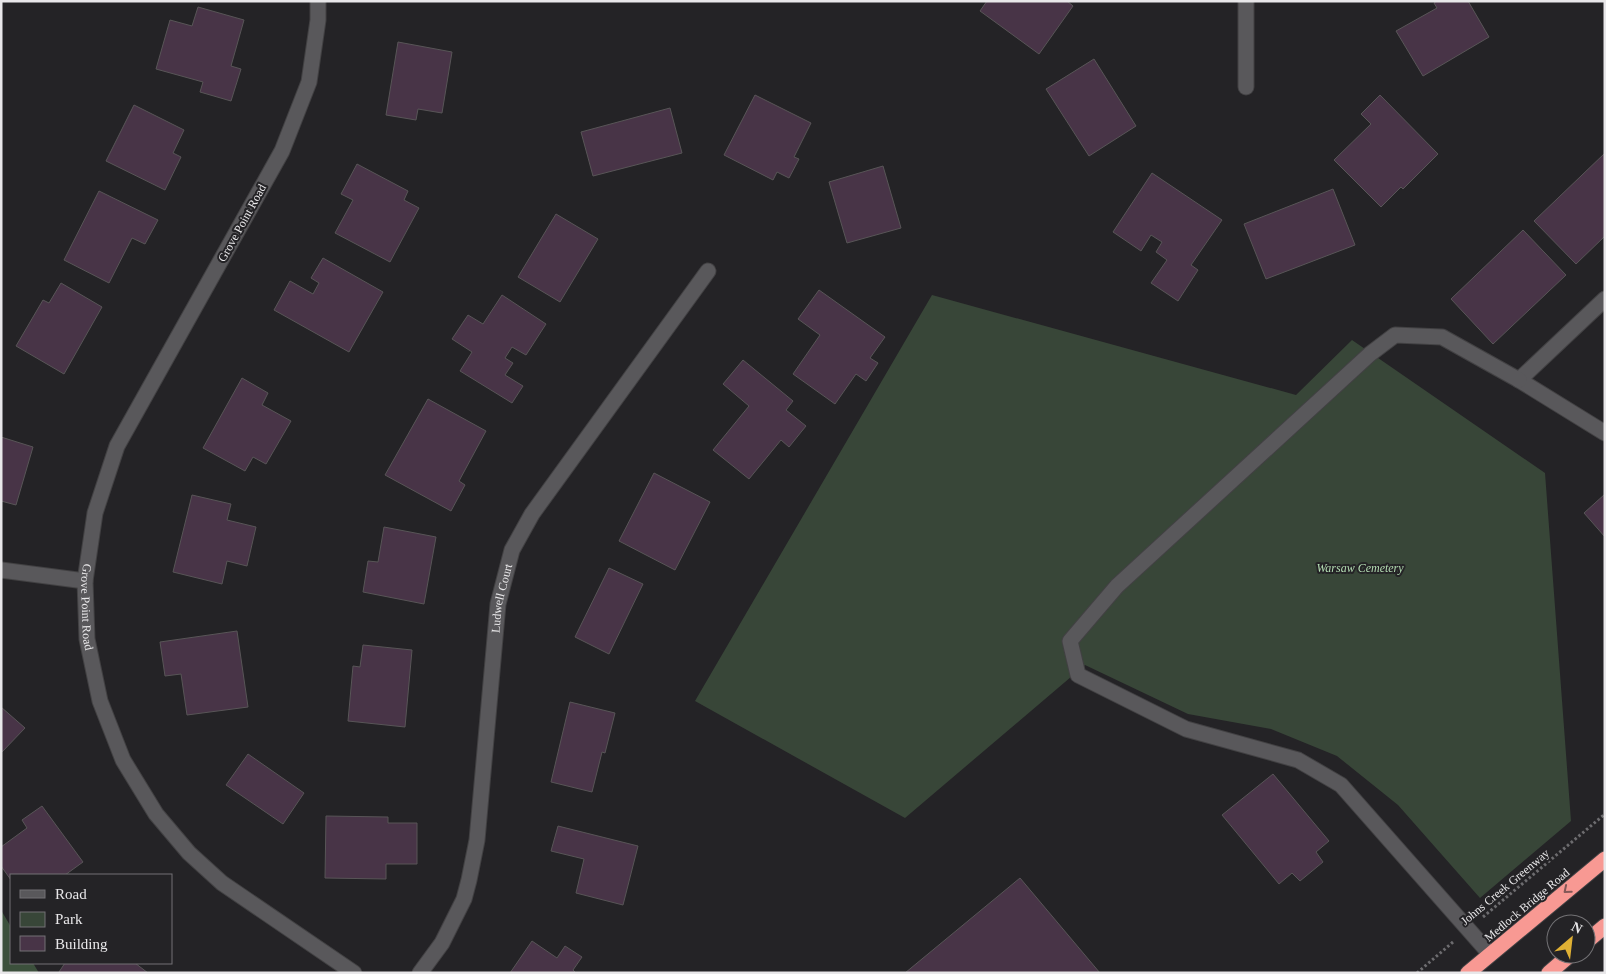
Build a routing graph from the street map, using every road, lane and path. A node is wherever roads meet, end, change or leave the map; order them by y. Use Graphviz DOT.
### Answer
graph roads {
  1 [pos="318,1"];
  2 [pos="1246,1"];
  3 [pos="1246,87"];
  4 [pos="708,271"];
  5 [pos="1605,299"];
  6 [pos="1519,380"];
  7 [pos="1605,432"];
  8 [pos="1,570"];
  9 [pos="85,581"];
  10 [pos="1605,814"];
  11 [pos="1605,859"];
  12 [pos="1468,929"];
  13 [pos="1490,954"];
  14 [pos="1559,964"];
  15 [pos="354,973"];
  16 [pos="420,973"];
  17 [pos="1416,973"];
  18 [pos="1468,973"];
  19 [pos="1549,973"];
  1 -- 9 [label="street, Grove Point Road"];
  2 -- 3 [label="street"];
  4 -- 16 [label="street, Ludwell Court"];
  5 -- 6 [label="street"];
  6 -- 7 [label="street"];
  6 -- 12 [label="street"];
  8 -- 9 [label="street"];
  9 -- 15 [label="street, Grove Point Road"];
  10 -- 12 [label="path, Johns Creek Greenway"];
  11 -- 13 [label="highway, Medlock Bridge Road, one-way"];
  12 -- 13 [label="street"];
  12 -- 17 [label="path, Johns Creek Greenway"];
  13 -- 18 [label="highway, Medlock Bridge Road"];
  14 -- 19 [label="highway"];
}
